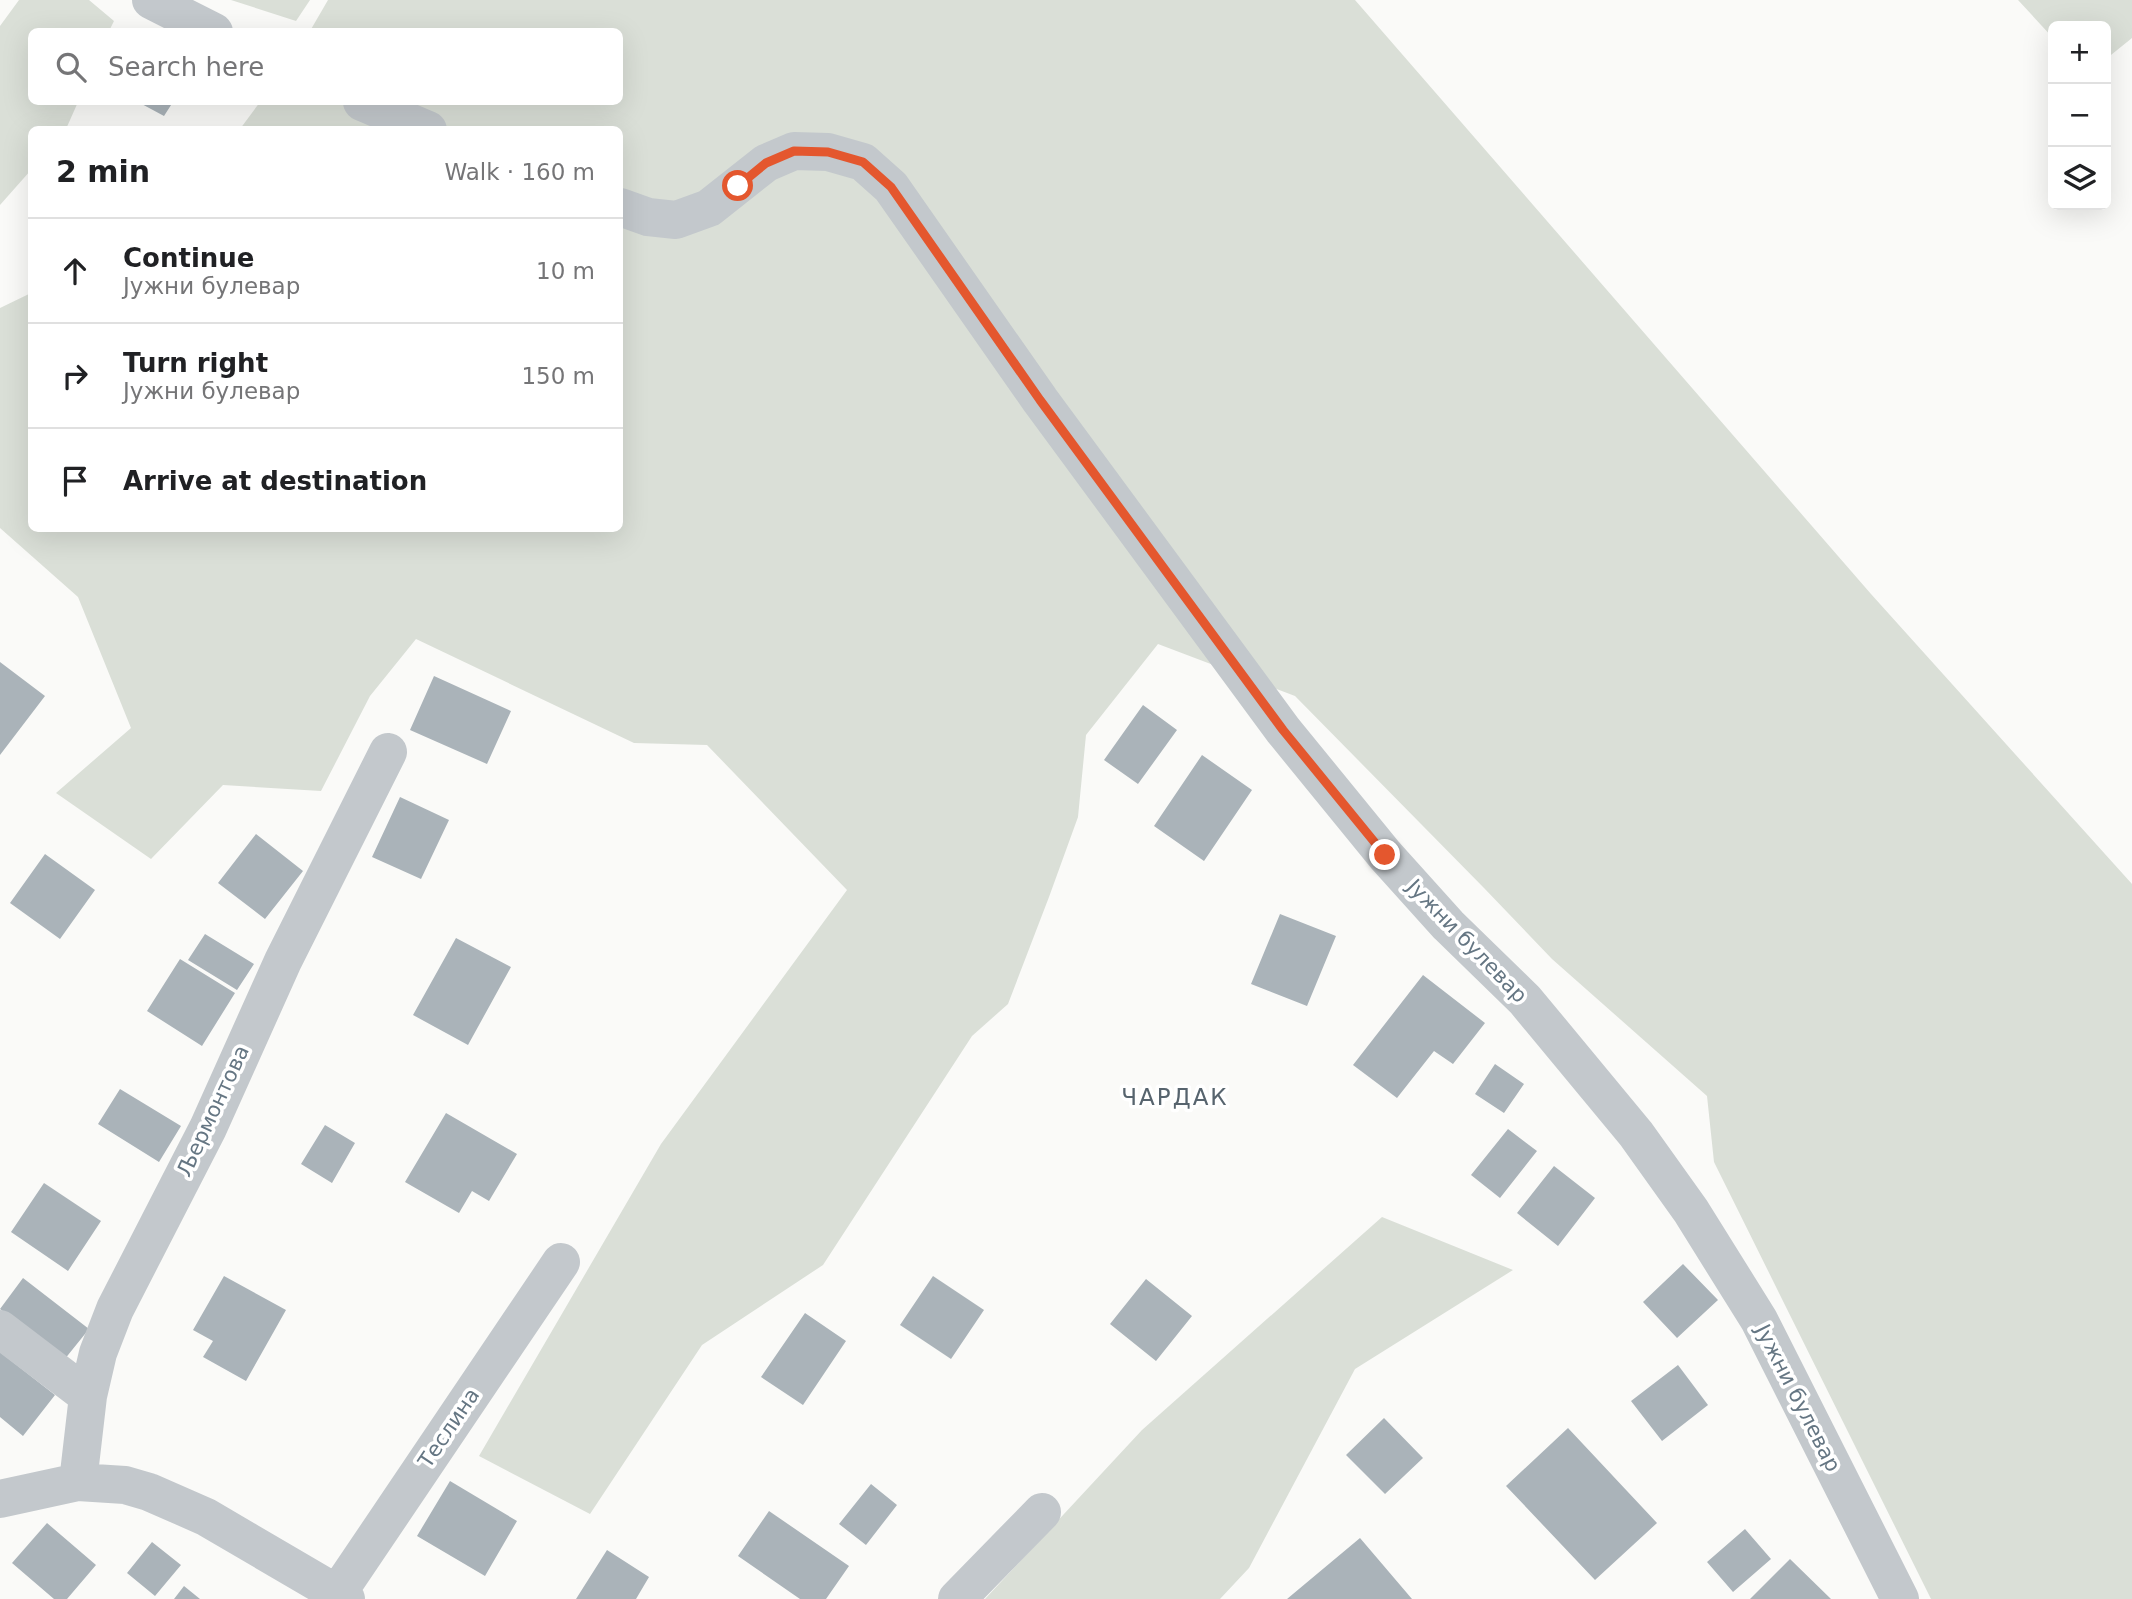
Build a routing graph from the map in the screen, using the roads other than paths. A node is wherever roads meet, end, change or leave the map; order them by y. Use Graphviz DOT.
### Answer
graph roads {
  1 [pos="151,0"];
  2 [pos="206,28"];
  3 [pos="369,105"];
  4 [pos="419,126"];
  5 [pos="623,208"];
  6 [pos="388,752"];
  7 [pos="561,1262"];
  8 [pos="0,1329"];
  9 [pos="88,1396"];
  10 [pos="78,1482"];
  11 [pos="0,1499"];
  12 [pos="1042,1512"];
  13 [pos="342,1596"];
  14 [pos="957,1599"];
  15 [pos="1900,1599"];
  1 -- 2 [label="street"];
  3 -- 4 [label="street"];
  5 -- 15 [label="street, Јужни булевар"];
  6 -- 9 [label="street, Љермонтова"];
  7 -- 13 [label="street, Теслина"];
  8 -- 9 [label="street"];
  9 -- 10 [label="street, Љермонтова"];
  10 -- 11 [label="street, Теслина"];
  10 -- 13 [label="street, Теслина"];
  12 -- 14 [label="street"];
}
